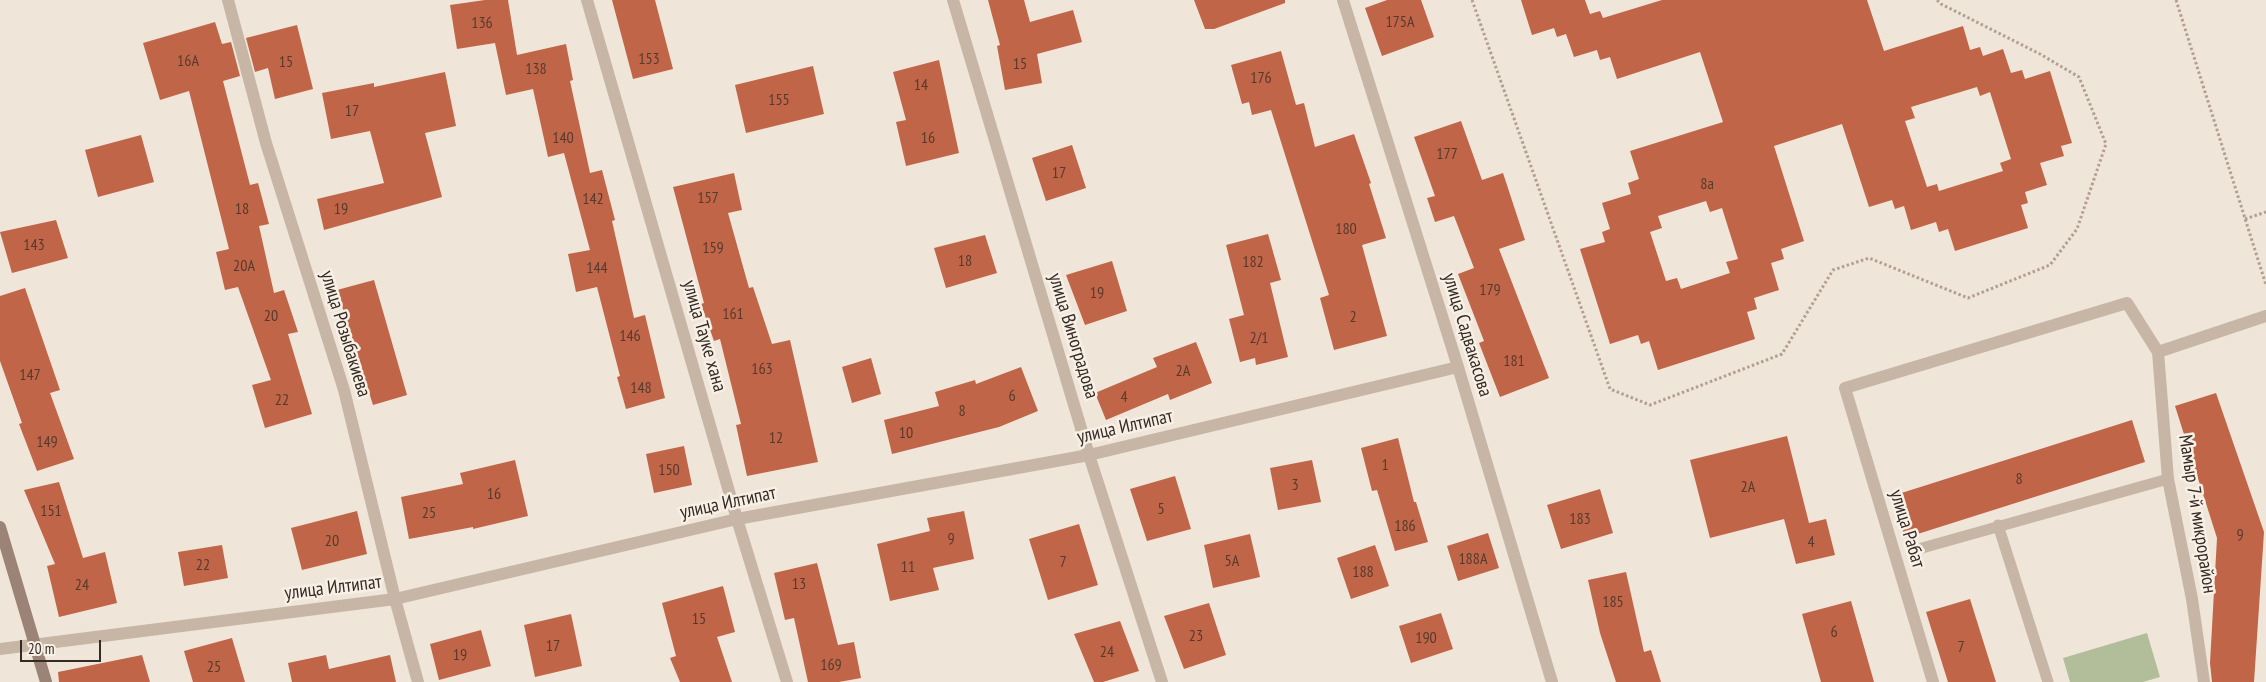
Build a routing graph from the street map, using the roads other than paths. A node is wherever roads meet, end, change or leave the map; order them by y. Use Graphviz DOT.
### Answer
graph roads {
  1 [pos="228,0"];
  2 [pos="587,0"];
  3 [pos="953,0"];
  4 [pos="1342,0"];
  5 [pos="2266,316"];
  6 [pos="2158,352"];
  7 [pos="1458,368"];
  8 [pos="1089,455"];
  9 [pos="2168,479"];
  10 [pos="737,519"];
  11 [pos="1998,525"];
  12 [pos="0,527"];
  13 [pos="1922,548"];
  14 [pos="395,599"];
  15 [pos="35,644"];
  16 [pos="0,649"];
  17 [pos="46,682"];
  18 [pos="418,682"];
  19 [pos="788,682"];
  20 [pos="1162,682"];
  21 [pos="1552,682"];
  22 [pos="1933,682"];
  23 [pos="2048,682"];
  24 [pos="2204,682"];
  1 -- 14 [label="street, улица Розыбакиева"];
  2 -- 10 [label="street, улица Тауке хана"];
  3 -- 8 [label="street, улица Виноградова"];
  4 -- 7 [label="street, улица Садвакасова"];
  5 -- 6 [label="street"];
  6 -- 9 [label="street, Мамыр 7-й микрорайон"];
  6 -- 22 [label="street, улица Рабат"];
  7 -- 8 [label="street, улица Илтипат"];
  7 -- 21 [label="street, улица Садвакасова"];
  8 -- 10 [label="street, улица Илтипат"];
  8 -- 20 [label="street, улица Виноградова"];
  9 -- 11 [label="lane"];
  9 -- 24 [label="street, Мамыр 7-й микрорайон"];
  10 -- 14 [label="street, улица Илтипат"];
  10 -- 19 [label="street, улица Тауке хана"];
  11 -- 13 [label="lane"];
  11 -- 23 [label="lane"];
  12 -- 15 [label="main road"];
  14 -- 15 [label="street, улица Илтипат"];
  14 -- 18 [label="street, улица Розыбакиева"];
  15 -- 16 [label="street, улица Илтипат"];
  15 -- 17 [label="main road"];
}
